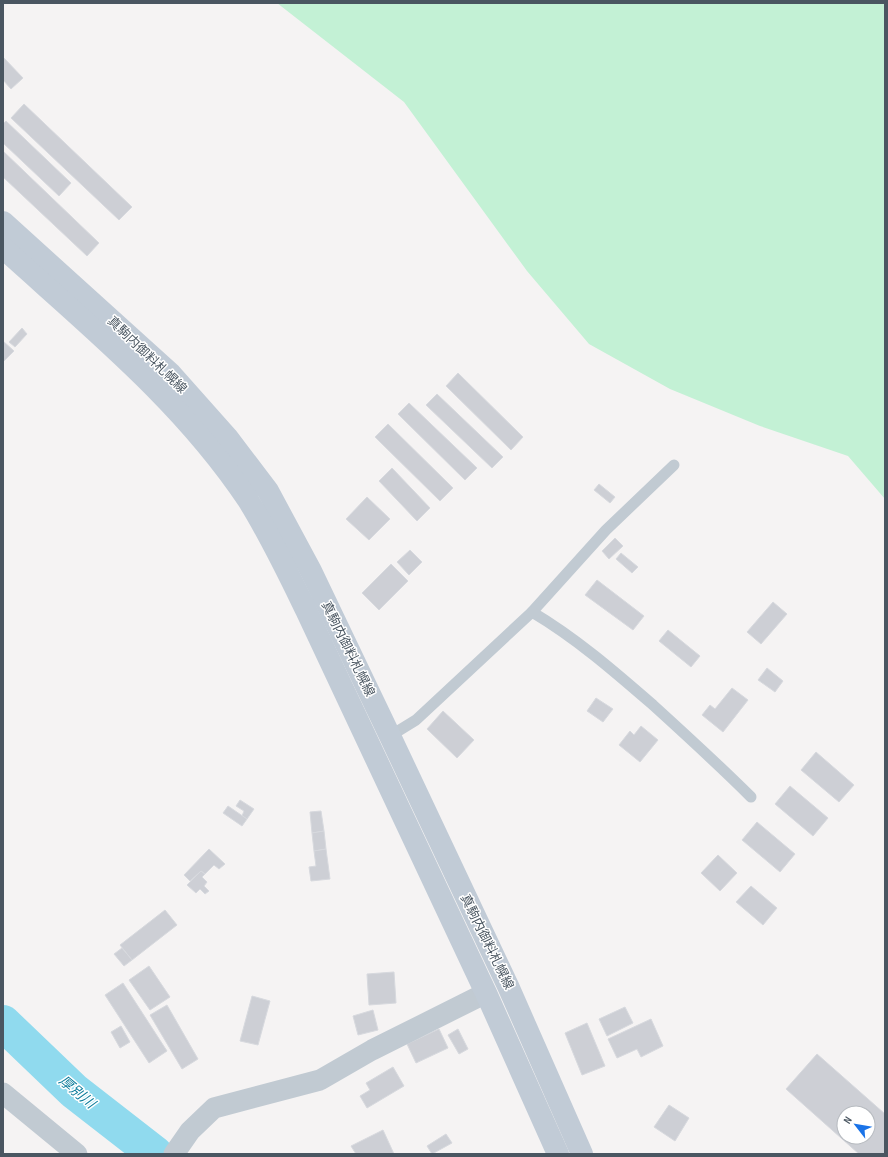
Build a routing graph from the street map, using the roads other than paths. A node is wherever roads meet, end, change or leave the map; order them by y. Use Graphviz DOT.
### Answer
graph roads {
  1 [pos="3,222"];
  2 [pos="3,248"];
  3 [pos="674,466"];
  4 [pos="532,612"];
  5 [pos="390,736"];
  6 [pos="751,797"];
  7 [pos="486,993"];
  8 [pos="3,1093"];
  9 [pos="77,1154"];
  10 [pos="174,1154"];
  11 [pos="558,1154"];
  12 [pos="582,1154"];
  1 -- 5 [label="main road, 真駒内御料札幌線"];
  2 -- 7 [label="main road, 真駒内御料札幌線"];
  3 -- 4 [label="lane"];
  4 -- 5 [label="lane"];
  4 -- 6 [label="lane"];
  5 -- 12 [label="main road, 真駒内御料札幌線"];
  7 -- 10 [label="street"];
  7 -- 11 [label="main road, 真駒内御料札幌線"];
  8 -- 9 [label="street"];
}
